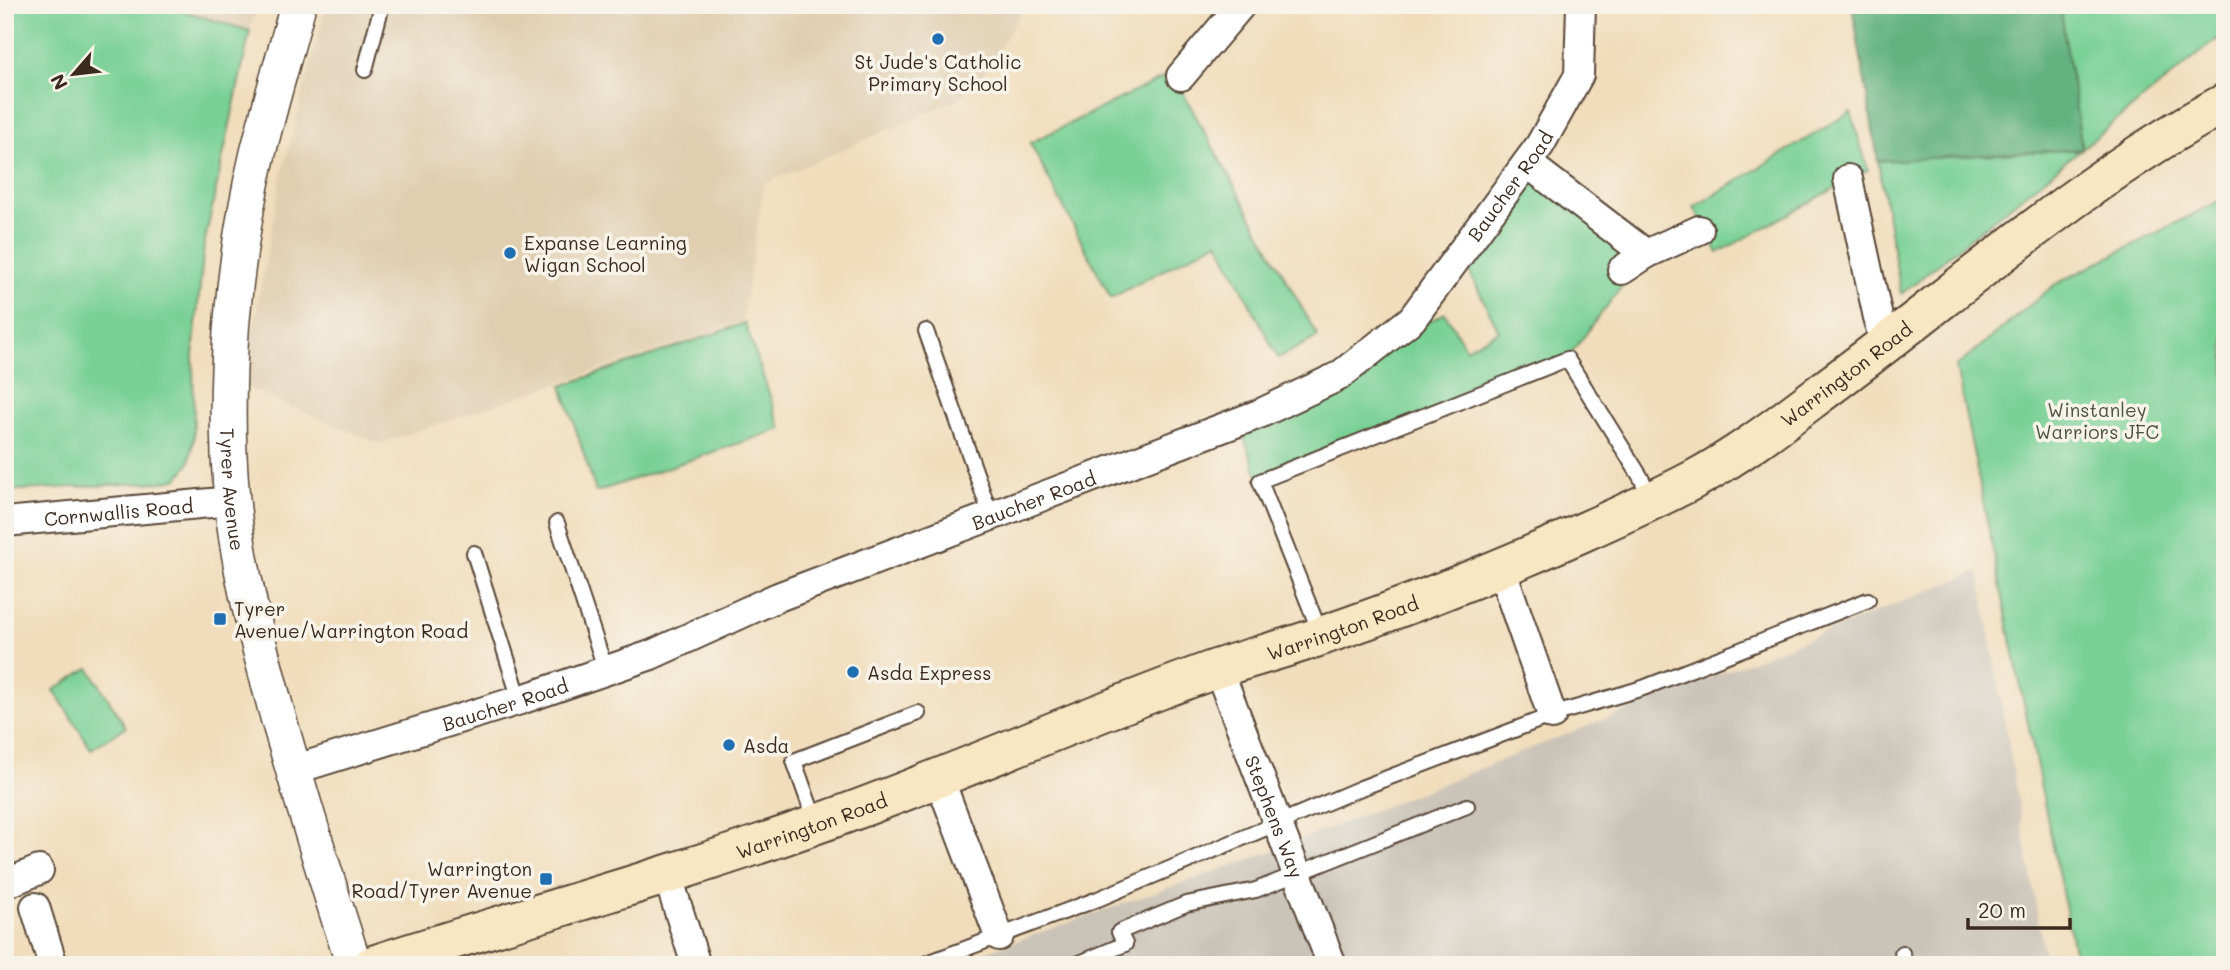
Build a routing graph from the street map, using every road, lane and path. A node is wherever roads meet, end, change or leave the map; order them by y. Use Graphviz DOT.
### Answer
graph roads {
  1 [pos="298,5"];
  2 [pos="383,5"];
  3 [pos="1241,5"];
  4 [pos="1580,5"];
  5 [pos="365,70"];
  6 [pos="1181,76"];
  7 [pos="2223,103"];
  8 [pos="1527,163"];
  9 [pos="1848,178"];
  10 [pos="1699,230"];
  11 [pos="1646,254"];
  12 [pos="1622,270"];
  13 [pos="926,331"];
  14 [pos="1884,345"];
  15 [pos="232,501"];
  16 [pos="1652,501"];
  17 [pos="991,516"];
  18 [pos="5,522"];
  19 [pos="557,523"];
  20 [pos="474,553"];
  21 [pos="1501,568"];
  22 [pos="1868,600"];
  23 [pos="1321,636"];
  24 [pos="1218,668"];
  25 [pos="606,671"];
  26 [pos="520,700"];
  27 [pos="918,713"];
  28 [pos="1552,715"];
  29 [pos="293,770"];
  30 [pos="939,778"];
  31 [pos="1467,806"];
  32 [pos="1279,822"];
  33 [pos="816,825"];
  34 [pos="40,870"];
  35 [pos="1298,873"];
  36 [pos="667,874"];
  37 [pos="5,884"];
  38 [pos="35,907"];
  39 [pos="999,936"];
  40 [pos="413,958"];
  41 [pos="53,965"];
  42 [pos="354,965"];
  43 [pos="373,965"];
  44 [pos="696,965"];
  45 [pos="922,965"];
  46 [pos="1075,965"];
  47 [pos="1332,965"];
  1 -- 15 [label="street, Tyrer Avenue"];
  2 -- 5 [label="lane"];
  3 -- 6 [label="street"];
  4 -- 8 [label="street, Baucher Road"];
  7 -- 14 [label="main road, Warrington Road"];
  8 -- 11 [label="street"];
  8 -- 17 [label="street, Baucher Road"];
  9 -- 14 [label="street"];
  10 -- 11 [label="street"];
  11 -- 12 [label="street"];
  13 -- 17 [label="lane"];
  14 -- 16 [label="main road, Warrington Road"];
  15 -- 18 [label="street, Cornwallis Road"];
  15 -- 29 [label="street, Tyrer Avenue"];
  16 -- 21 [label="main road, Warrington Road"];
  16 -- 23 [label="lane"];
  17 -- 25 [label="street, Baucher Road"];
  19 -- 25 [label="lane"];
  20 -- 26 [label="lane"];
  21 -- 23 [label="main road, Warrington Road"];
  21 -- 28 [label="street"];
  22 -- 28 [label="lane"];
  23 -- 24 [label="main road, Warrington Road"];
  24 -- 30 [label="main road, Warrington Road"];
  24 -- 32 [label="street, Stephens Way"];
  25 -- 26 [label="street, Baucher Road"];
  26 -- 29 [label="street, Baucher Road"];
  27 -- 33 [label="lane"];
  28 -- 32 [label="lane"];
  29 -- 42 [label="street, Tyrer Avenue"];
  30 -- 33 [label="main road, Warrington Road"];
  30 -- 39 [label="street"];
  31 -- 35 [label="lane"];
  32 -- 35 [label="street, Stephens Way"];
  32 -- 39 [label="lane"];
  33 -- 36 [label="main road, Warrington Road"];
  34 -- 37 [label="street"];
  35 -- 46 [label="lane"];
  35 -- 47 [label="street, Stephens Way"];
  36 -- 40 [label="main road, Warrington Road"];
  36 -- 44 [label="street"];
  38 -- 41 [label="street"];
  39 -- 45 [label="lane"];
  40 -- 43 [label="main road, Warrington Road"];
}
